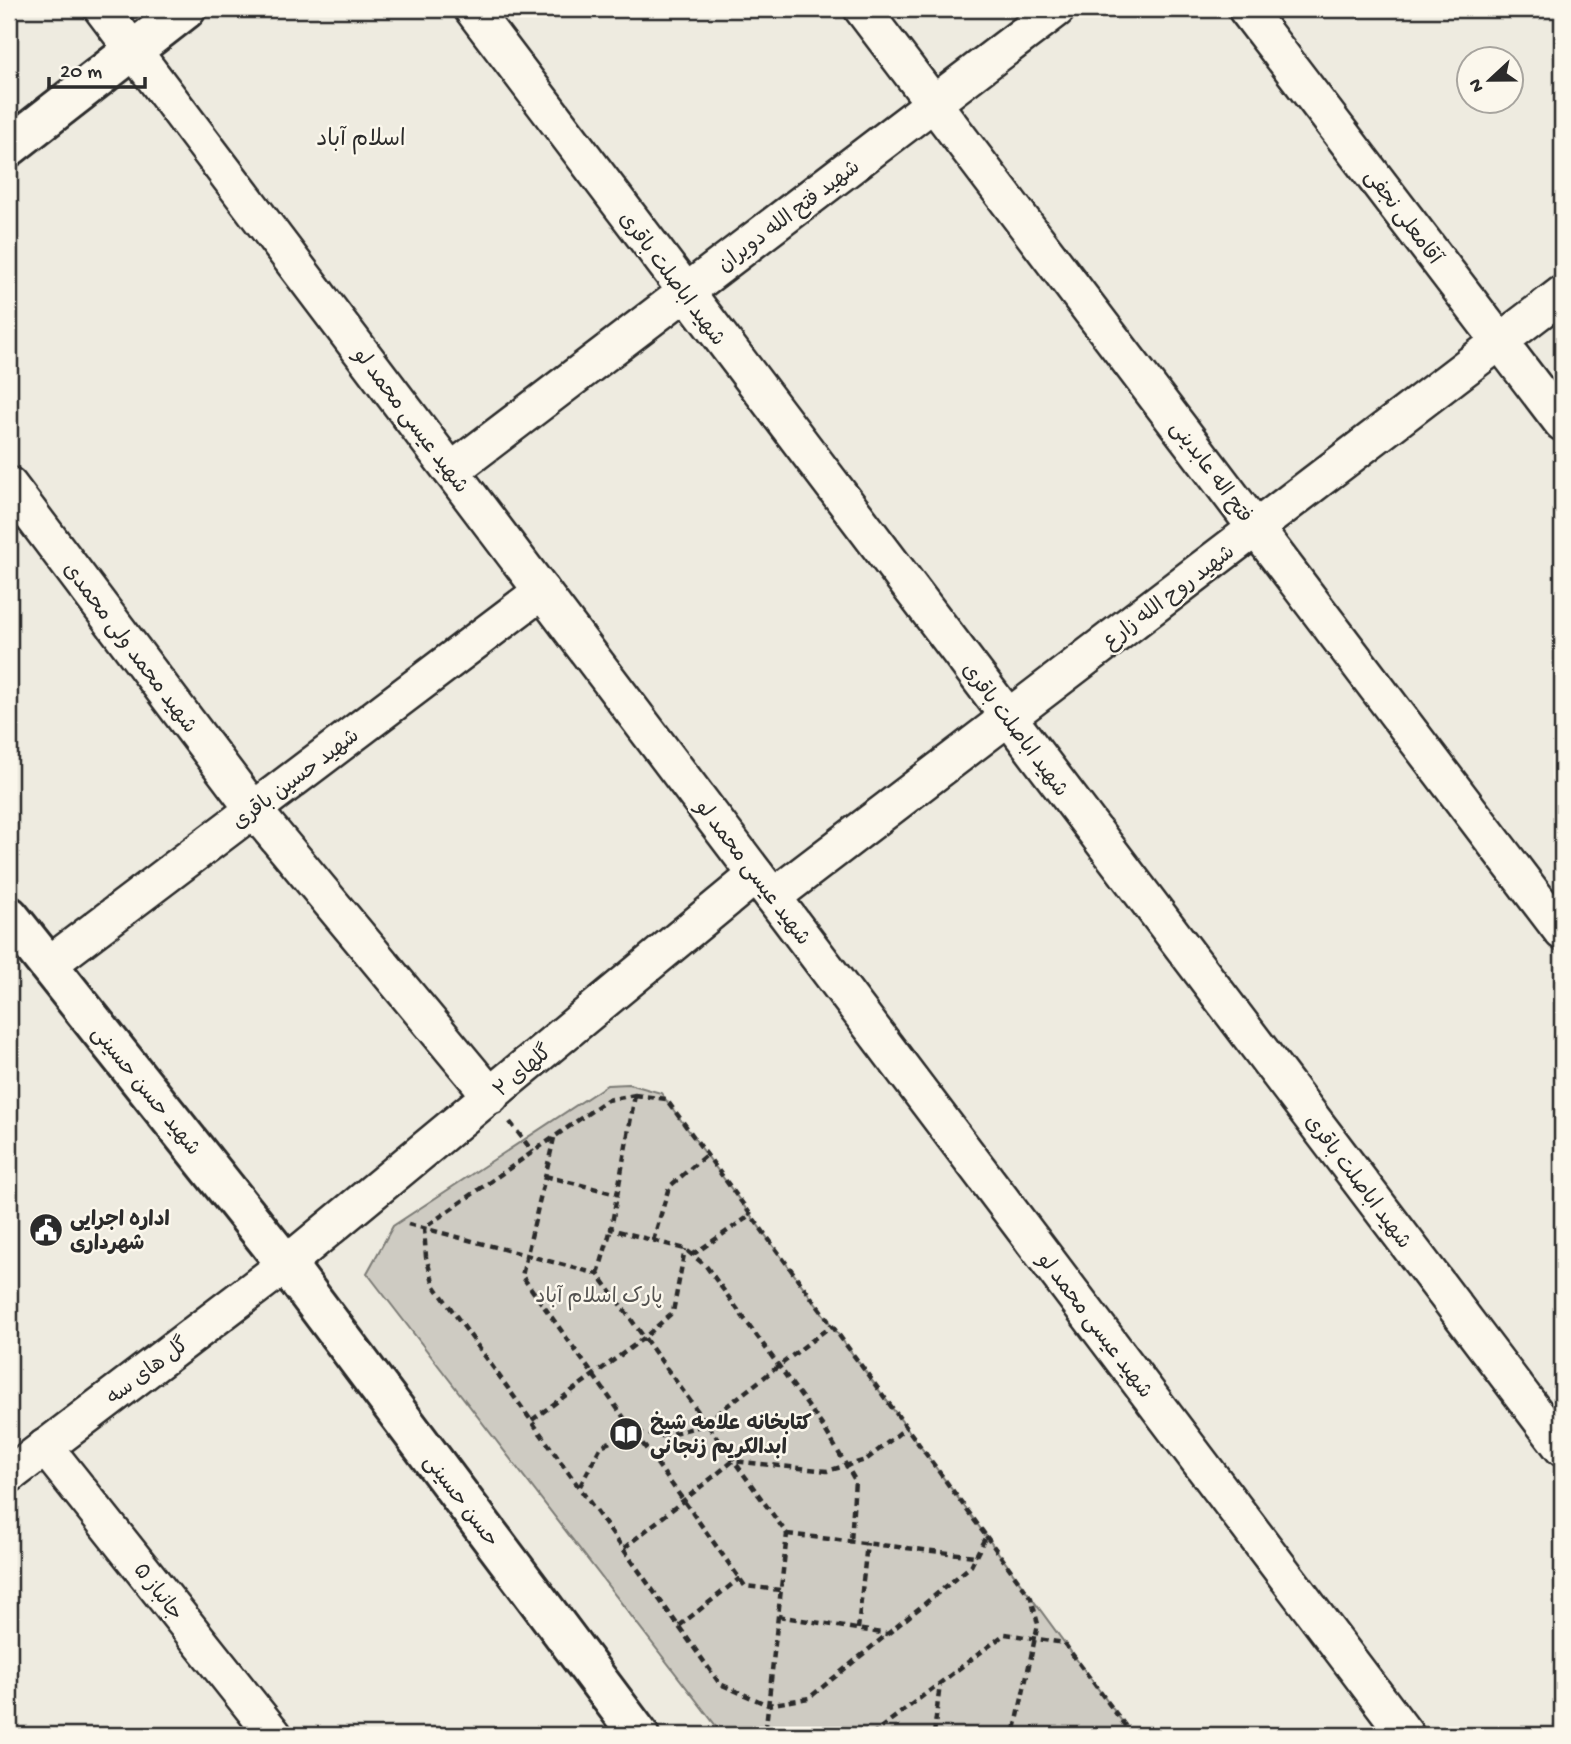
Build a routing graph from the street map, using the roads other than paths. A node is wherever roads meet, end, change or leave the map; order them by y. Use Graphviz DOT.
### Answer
graph roads {
  1 [pos="102,9"];
  2 [pos="186,9"];
  3 [pos="472,9"];
  4 [pos="862,9"];
  5 [pos="1057,9"];
  6 [pos="1246,9"];
  7 [pos="134,50"];
  8 [pos="934,103"];
  9 [pos="9,147"];
  10 [pos="685,293"];
  11 [pos="1562,294"];
  12 [pos="1500,342"];
  13 [pos="1562,423"];
  14 [pos="451,471"];
  15 [pos="9,485"];
  16 [pos="1256,528"];
  17 [pos="542,591"];
  18 [pos="1008,718"];
  19 [pos="253,809"];
  20 [pos="764,886"];
  21 [pos="9,916"];
  22 [pos="1562,932"];
  23 [pos="48,965"];
  24 [pos="491,1096"];
  25 [pos="286,1264"];
  26 [pos="45,1447"];
  27 [pos="1562,1448"];
  28 [pos="12,1467"];
  29 [pos="274,1735"];
  30 [pos="639,1735"];
  31 [pos="1406,1735"];
  1 -- 7 [label="street, شهید عیسی محمد لو"];
  2 -- 7 [label="street"];
  3 -- 10 [label="street, شهید اباصلت باقری"];
  4 -- 8 [label="street, فتح اله عابدینی"];
  5 -- 8 [label="street, شهید فتح الله دویران"];
  6 -- 12 [label="street, آقامعلی نجفی"];
  7 -- 9 [label="street"];
  7 -- 14 [label="street, شهید عیسی محمد لو"];
  8 -- 10 [label="street, شهید فتح الله دویران"];
  8 -- 16 [label="street, فتح اله عابدینی"];
  10 -- 14 [label="street, شهید فتح الله دویران"];
  10 -- 18 [label="street, شهید اباصلت باقری"];
  11 -- 12 [label="street, شهید روح الله زارع"];
  12 -- 13 [label="street, آقامعلی نجفی"];
  12 -- 16 [label="street, شهید روح الله زارع"];
  14 -- 17 [label="street, شهید عیسی محمد لو"];
  15 -- 19 [label="street, شهید محمد ولی محمدی"];
  16 -- 18 [label="street, شهید روح الله زارع"];
  16 -- 22 [label="street, فتح اله عابدینی"];
  17 -- 19 [label="street, شهید حسین باقری"];
  17 -- 20 [label="street, شهید عیسی محمد لو"];
  18 -- 20 [label="street, شهید روح الله زارع"];
  18 -- 27 [label="street, شهید اباصلت باقری"];
  19 -- 23 [label="street, شهید حسین باقری"];
  19 -- 24 [label="street, شهید محمد ولی محمدی"];
  20 -- 24 [label="street, گلهای ۲"];
  20 -- 31 [label="street, شهید عیسی محمد لو"];
  21 -- 23 [label="street, شهید حسن حسینی"];
  23 -- 25 [label="street, شهید حسن حسینی"];
  24 -- 25 [label="street, گلهای ۲"];
  25 -- 26 [label="street, گل های سه"];
  25 -- 30 [label="street, حسن حسینی"];
  26 -- 28 [label="street, گل های سه"];
  26 -- 29 [label="street, جانباز ۵"];
}
